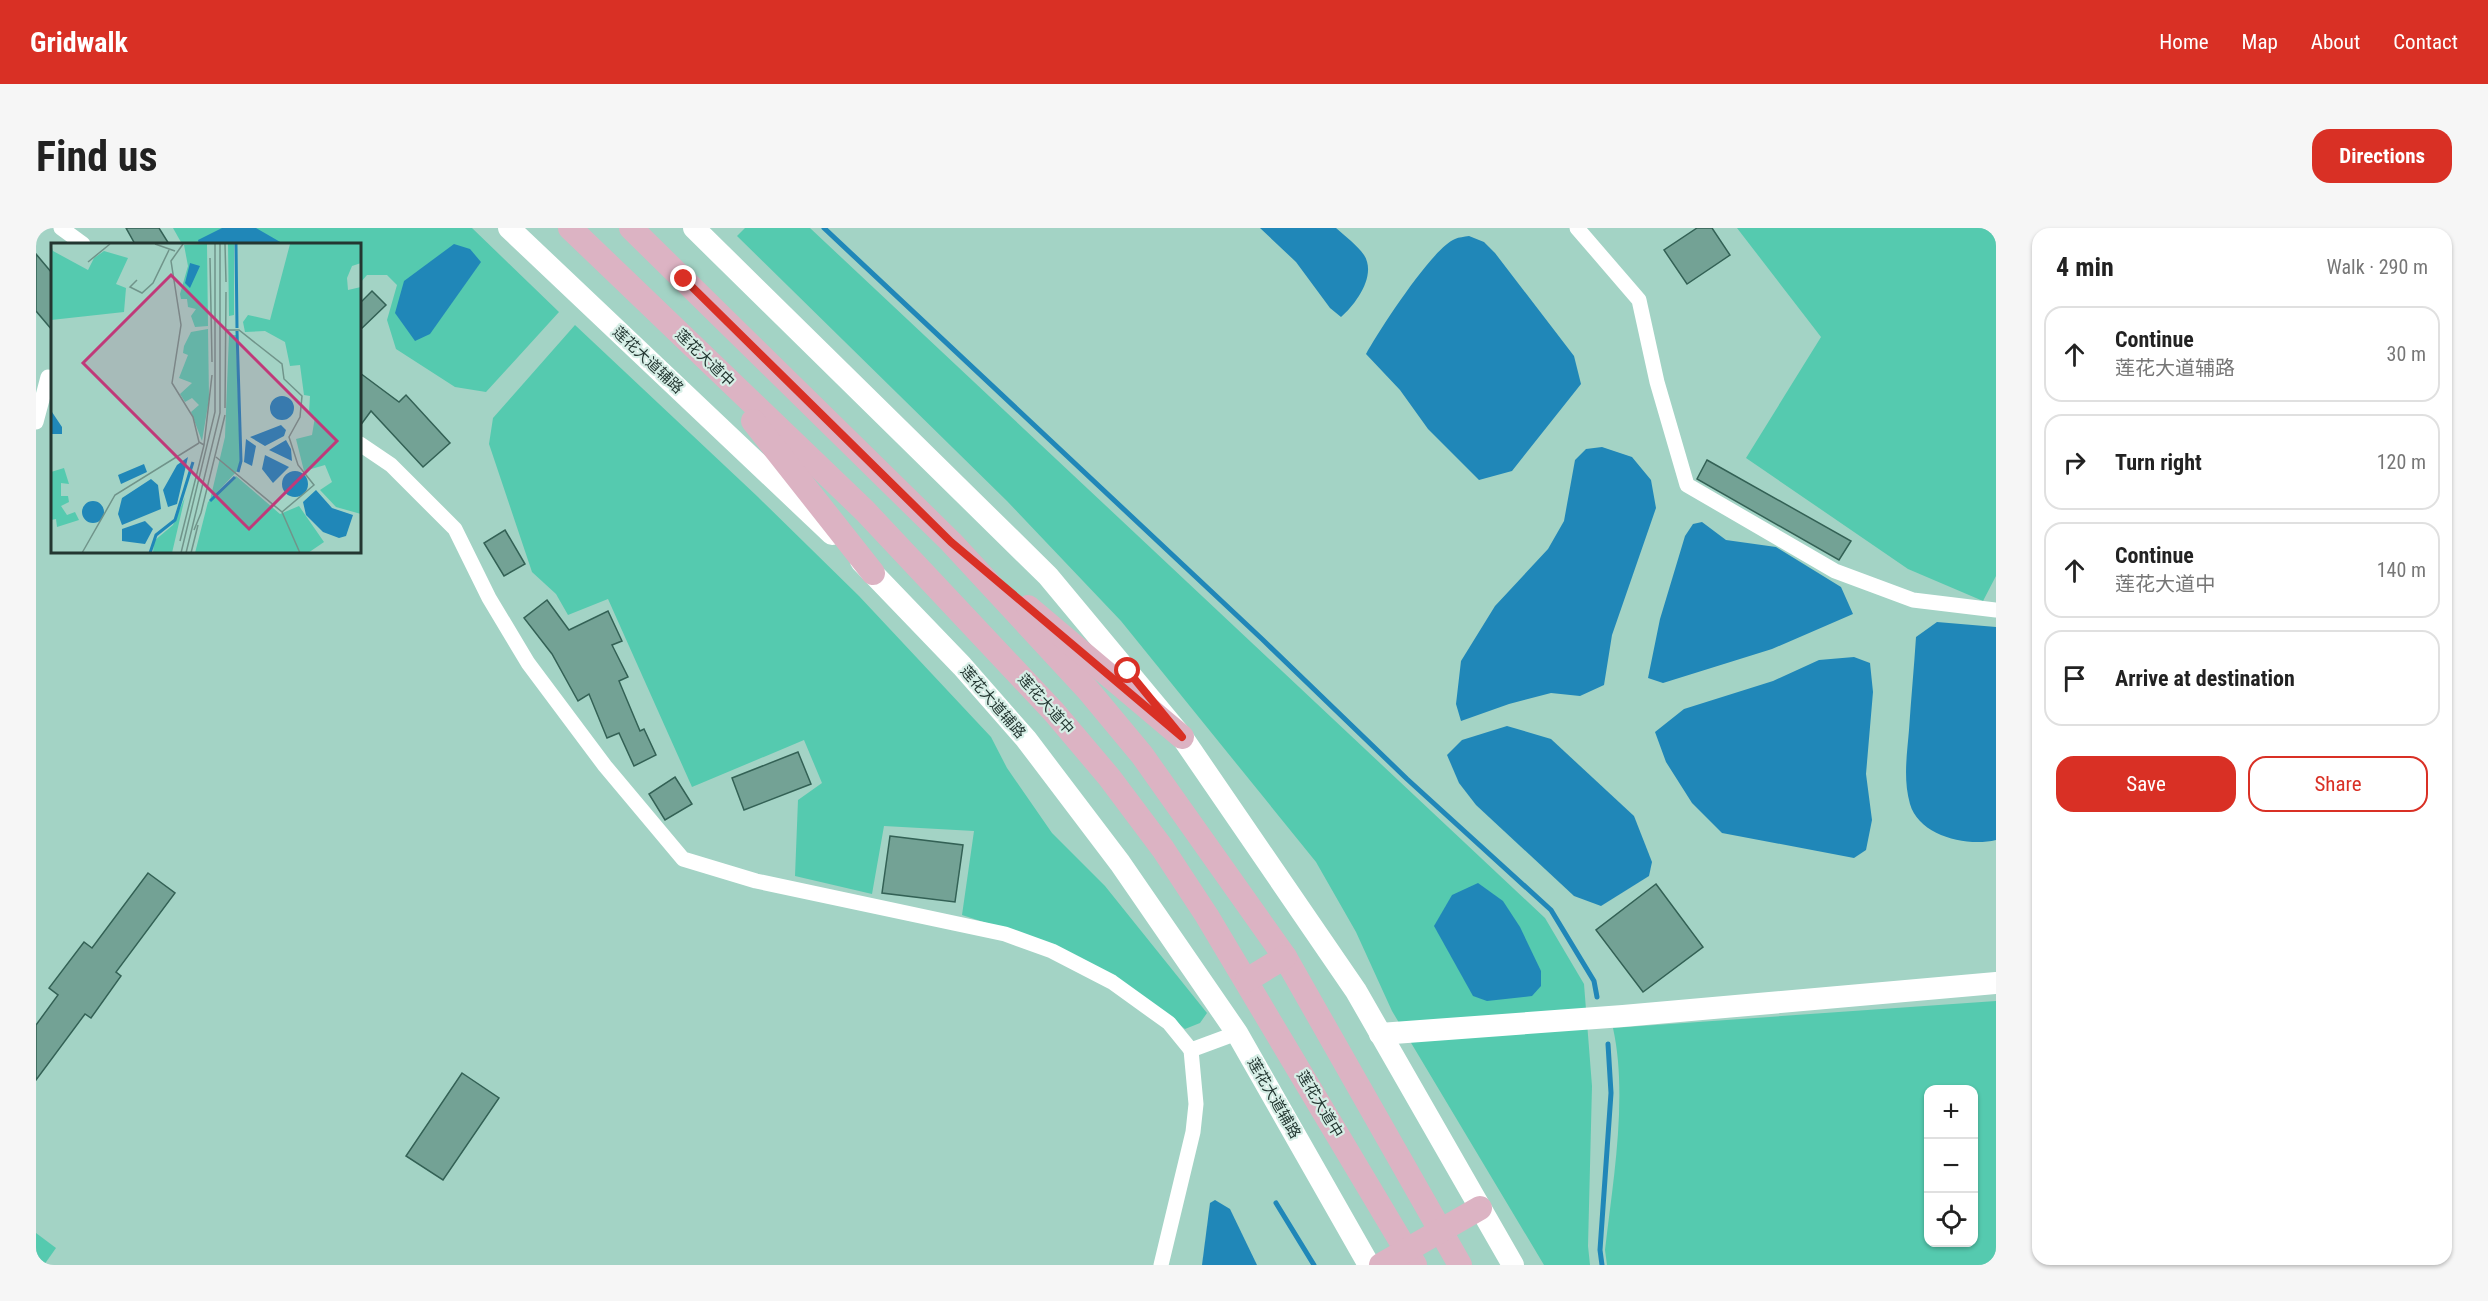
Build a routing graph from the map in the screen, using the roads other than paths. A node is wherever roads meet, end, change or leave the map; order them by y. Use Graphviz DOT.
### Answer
graph roads {
  1 [pos="61,228"];
  2 [pos="509,228"];
  3 [pos="570,228"];
  4 [pos="631,228"];
  5 [pos="694,228"];
  6 [pos="1577,228"];
  7 [pos="82,243"];
  8 [pos="695,348"];
  9 [pos="48,377"];
  10 [pos="36,422"];
  11 [pos="362,445"];
  12 [pos="951,542"];
  13 [pos="873,573"];
  14 [pos="1996,610"];
  15 [pos="1182,737"];
  16 [pos="1284,957"];
  17 [pos="1247,980"];
  18 [pos="1996,982"];
  19 [pos="1237,1033"];
  20 [pos="1380,1034"];
  21 [pos="1191,1050"];
  22 [pos="1480,1208"];
  23 [pos="1440,1231"];
  24 [pos="1411,1258"];
  25 [pos="1161,1265"];
  26 [pos="1369,1265"];
  27 [pos="1381,1265"];
  28 [pos="1460,1265"];
  29 [pos="1513,1265"];
  1 -- 7 [label="street"];
  2 -- 13 [label="street, 莲花大道辅路"];
  3 -- 8 [label="main road, 莲花大道中"];
  4 -- 12 [label="main road"];
  5 -- 15 [label="street"];
  6 -- 14 [label="street"];
  8 -- 13 [label="main road"];
  8 -- 17 [label="main road, 莲花大道中"];
  9 -- 10 [label="street"];
  11 -- 21 [label="street"];
  12 -- 15 [label="main road"];
  12 -- 16 [label="main road"];
  13 -- 19 [label="street, 莲花大道辅路"];
  15 -- 20 [label="street"];
  16 -- 17 [label="main road"];
  16 -- 23 [label="main road"];
  17 -- 24 [label="main road, 莲花大道中"];
  18 -- 20 [label="street"];
  19 -- 21 [label="street"];
  19 -- 26 [label="street, 莲花大道辅路"];
  20 -- 22 [label="street"];
  21 -- 25 [label="street"];
  22 -- 23 [label="main road"];
  22 -- 29 [label="street"];
  23 -- 24 [label="main road"];
  23 -- 28 [label="main road"];
  24 -- 27 [label="main road"];
}
